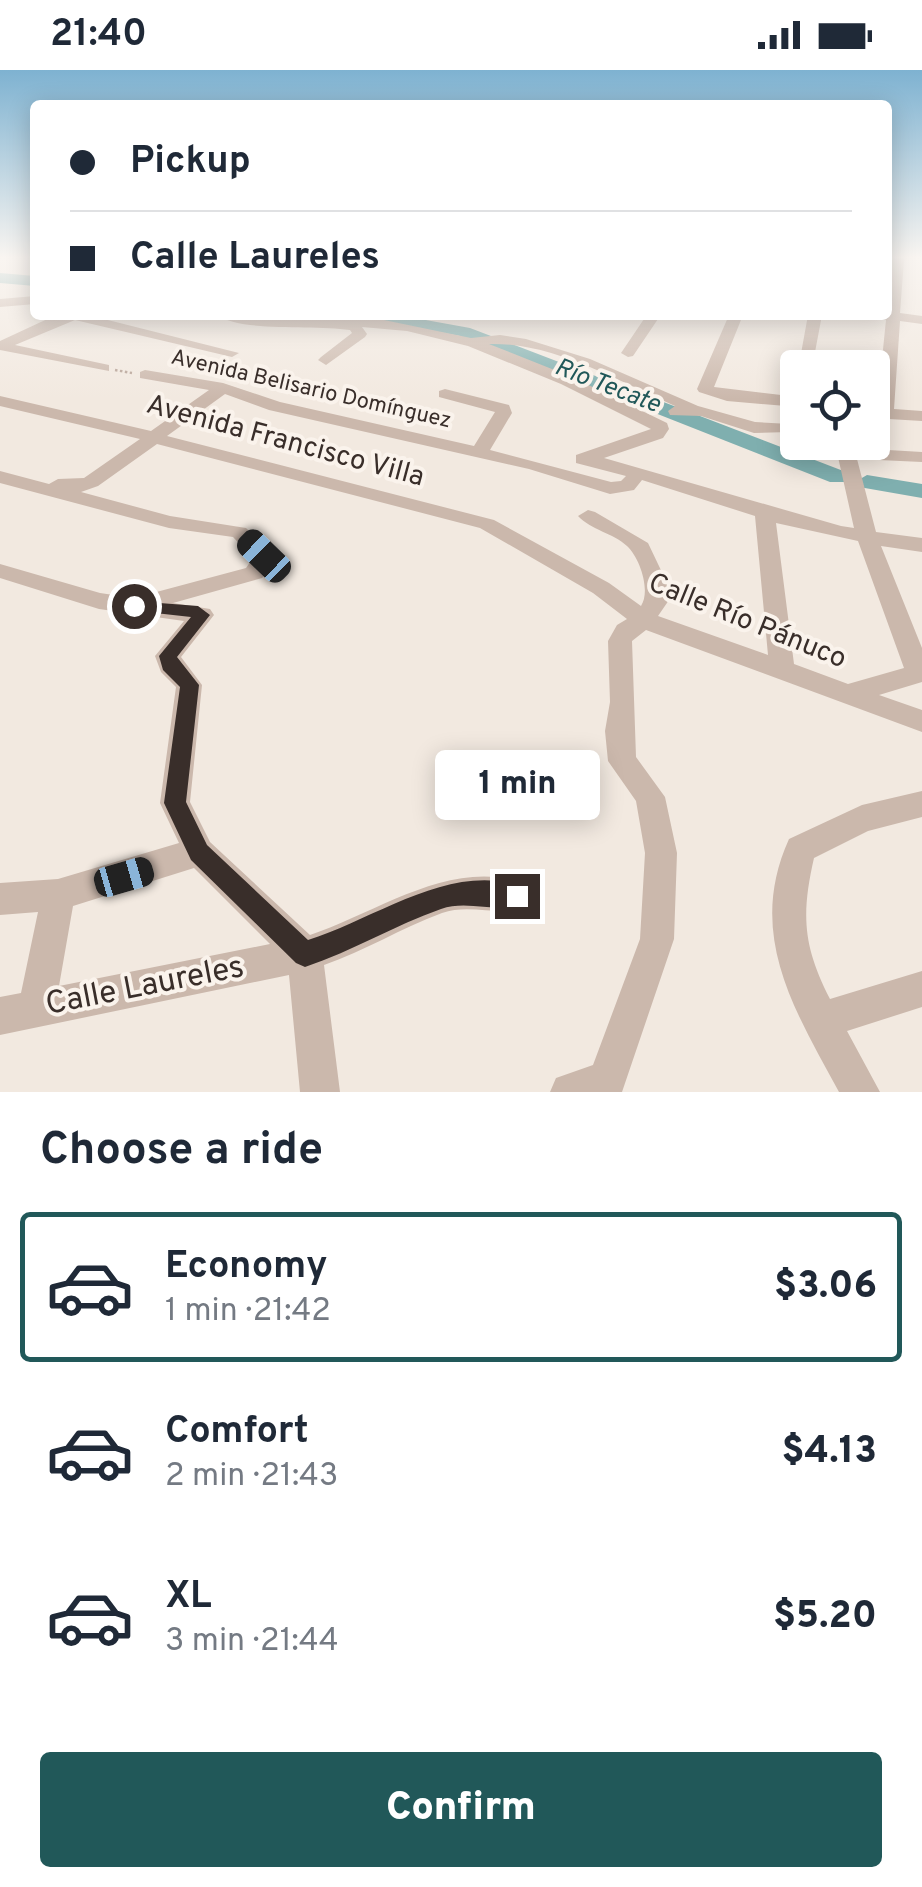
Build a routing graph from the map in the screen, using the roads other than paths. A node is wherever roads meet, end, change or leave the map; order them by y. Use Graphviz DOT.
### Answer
graph roads {
  1 [pos="892,316"];
  2 [pos="56,320"];
  3 [pos="91,320"];
  4 [pos="255,320"];
  5 [pos="319,320"];
  6 [pos="651,320"];
  7 [pos="734,320"];
  8 [pos="815,320"];
  9 [pos="888,320"];
  10 [pos="922,320"];
  11 [pos="469,341"];
  12 [pos="0,346"];
  13 [pos="808,350"];
  14 [pos="885,350"];
  15 [pos="232,353"];
  16 [pos="628,354"];
  17 [pos="326,360"];
  18 [pos="104,368"];
  19 [pos="145,375"];
  20 [pos="223,388"];
  21 [pos="0,392"];
  22 [pos="445,394"];
  23 [pos="726,396"];
  24 [pos="780,401"];
  25 [pos="0,402"];
  26 [pos="691,407"];
  27 [pos="48,410"];
  28 [pos="890,414"];
  29 [pos="922,416"];
  30 [pos="649,419"];
  31 [pos="780,426"];
  32 [pos="780,431"];
  33 [pos="155,437"];
  34 [pos="890,453"];
  35 [pos="479,454"];
  36 [pos="922,457"];
  37 [pos="584,459"];
  38 [pos="847,460"];
  39 [pos="551,470"];
  40 [pos="637,475"];
  41 [pos="7,480"];
  42 [pos="764,513"];
  43 [pos="588,516"];
  44 [pos="506,532"];
  45 [pos="867,538"];
  46 [pos="922,544"];
  47 [pos="0,571"];
  48 [pos="134,606"];
  49 [pos="644,620"];
  50 [pos="782,670"];
  51 [pos="921,672"];
  52 [pos="848,694"];
  53 [pos="922,721"];
  54 [pos="922,804"];
  55 [pos="199,852"];
  56 [pos="58,895"];
  57 [pos="517,896"];
  58 [pos="0,898"];
  59 [pos="305,954"];
  60 [pos="922,989"];
  61 [pos="37,1007"];
  62 [pos="0,1016"];
  63 [pos="821,1020"];
  64 [pos="320,1092"];
  65 [pos="570,1092"];
  66 [pos="860,1092"];
  1 -- 10 [label="street"];
  2 -- 12 [label="street"];
  3 -- 15 [label="street"];
  4 -- 5 [label="street"];
  5 -- 11 [label="street"];
  5 -- 17 [label="street"];
  6 -- 16 [label="street"];
  7 -- 23 [label="street"];
  8 -- 13 [label="street"];
  9 -- 14 [label="street"];
  11 -- 26 [label="street"];
  11 -- 30 [label="street"];
  12 -- 18 [label="street"];
  19 -- 20 [label="street, Avenida Belisario Domínguez"];
  20 -- 33 [label="street"];
  20 -- 35 [label="street, Avenida Belisario Domínguez"];
  21 -- 27 [label="street, Avenida Francisco Villa"];
  22 -- 35 [label="street"];
  23 -- 24 [label="street"];
  23 -- 31 [label="street"];
  25 -- 27 [label="street, Avenida Francisco Villa"];
  26 -- 30 [label="street"];
  26 -- 32 [label="street"];
  27 -- 33 [label="street, Avenida Francisco Villa"];
  28 -- 29 [label="street"];
  30 -- 37 [label="street"];
  33 -- 41 [label="street"];
  33 -- 44 [label="street, Avenida Francisco Villa"];
  34 -- 36 [label="street"];
  35 -- 39 [label="street, Avenida Belisario Domínguez"];
  37 -- 39 [label="street"];
  37 -- 40 [label="street"];
  38 -- 45 [label="street"];
  39 -- 40 [label="street, Avenida Belisario Domínguez"];
  40 -- 42 [label="street"];
  41 -- 48 [label="street"];
  42 -- 45 [label="street"];
  42 -- 50 [label="street"];
  43 -- 49 [label="street"];
  44 -- 49 [label="street, Calle Río Pánuco"];
  45 -- 46 [label="street"];
  45 -- 51 [label="street"];
  47 -- 48 [label="street"];
  48 -- 55 [label="street"];
  49 -- 50 [label="street, Calle Río Pánuco"];
  49 -- 65 [label="street"];
  50 -- 52 [label="street, Calle Río Pánuco"];
  51 -- 52 [label="street"];
  52 -- 53 [label="street, Calle Río Pánuco"];
  54 -- 63 [label="street"];
  55 -- 56 [label="street"];
  55 -- 59 [label="street"];
  56 -- 58 [label="street"];
  56 -- 61 [label="street"];
  57 -- 59 [label="street, Calle Laureles"];
  59 -- 61 [label="street, Calle Laureles"];
  59 -- 64 [label="street"];
  60 -- 63 [label="street"];
  61 -- 62 [label="street, Calle Laureles"];
  63 -- 66 [label="street"];
}
